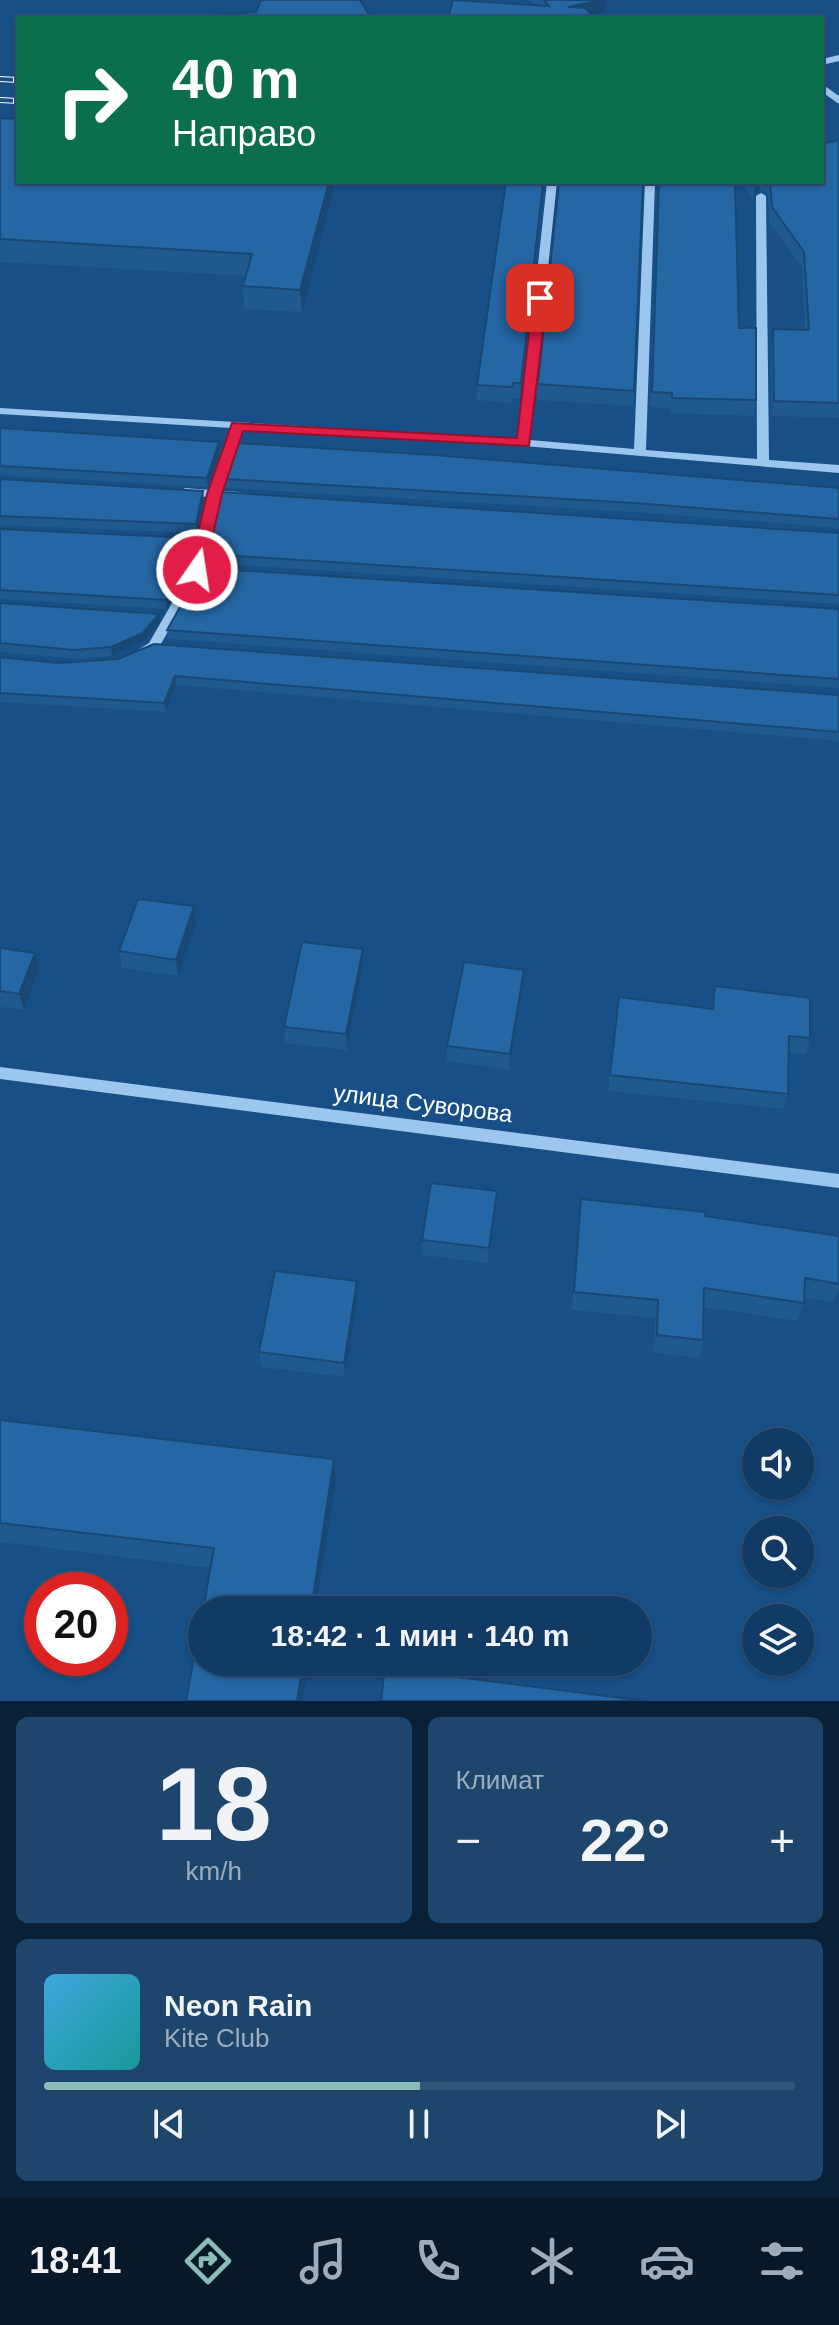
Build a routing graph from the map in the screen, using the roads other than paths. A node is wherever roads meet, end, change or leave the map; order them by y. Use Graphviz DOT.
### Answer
graph roads {
  1 [pos="552,184"];
  2 [pos="650,184"];
  3 [pos="761,196"];
  4 [pos="0,411"];
  5 [pos="237,426"];
  6 [pos="524,443"];
  7 [pos="640,453"];
  8 [pos="763,463"];
  9 [pos="839,469"];
  10 [pos="169,491"];
  11 [pos="215,494"];
  12 [pos="261,497"];
  13 [pos="189,539"];
  14 [pos="204,540"];
  15 [pos="197,570"];
  16 [pos="228,572"];
  17 [pos="156,615"];
  18 [pos="171,616"];
  19 [pos="154,646"];
  20 [pos="170,647"];
  21 [pos="123,660"];
  22 [pos="0,1073"];
  23 [pos="839,1181"];
  1 -- 6 [label="street"];
  2 -- 7 [label="street"];
  3 -- 8 [label="street"];
  4 -- 5 [label="street"];
  5 -- 6 [label="street"];
  5 -- 11 [label="street"];
  6 -- 7 [label="street"];
  7 -- 8 [label="street"];
  8 -- 9 [label="street"];
  10 -- 11 [label="street"];
  11 -- 12 [label="street"];
  11 -- 14 [label="street"];
  13 -- 14 [label="street"];
  14 -- 15 [label="street"];
  15 -- 16 [label="street"];
  15 -- 18 [label="street"];
  17 -- 18 [label="street"];
  18 -- 19 [label="street"];
  19 -- 20 [label="street"];
  19 -- 21 [label="street"];
  22 -- 23 [label="street, улица Суворова"];
}
